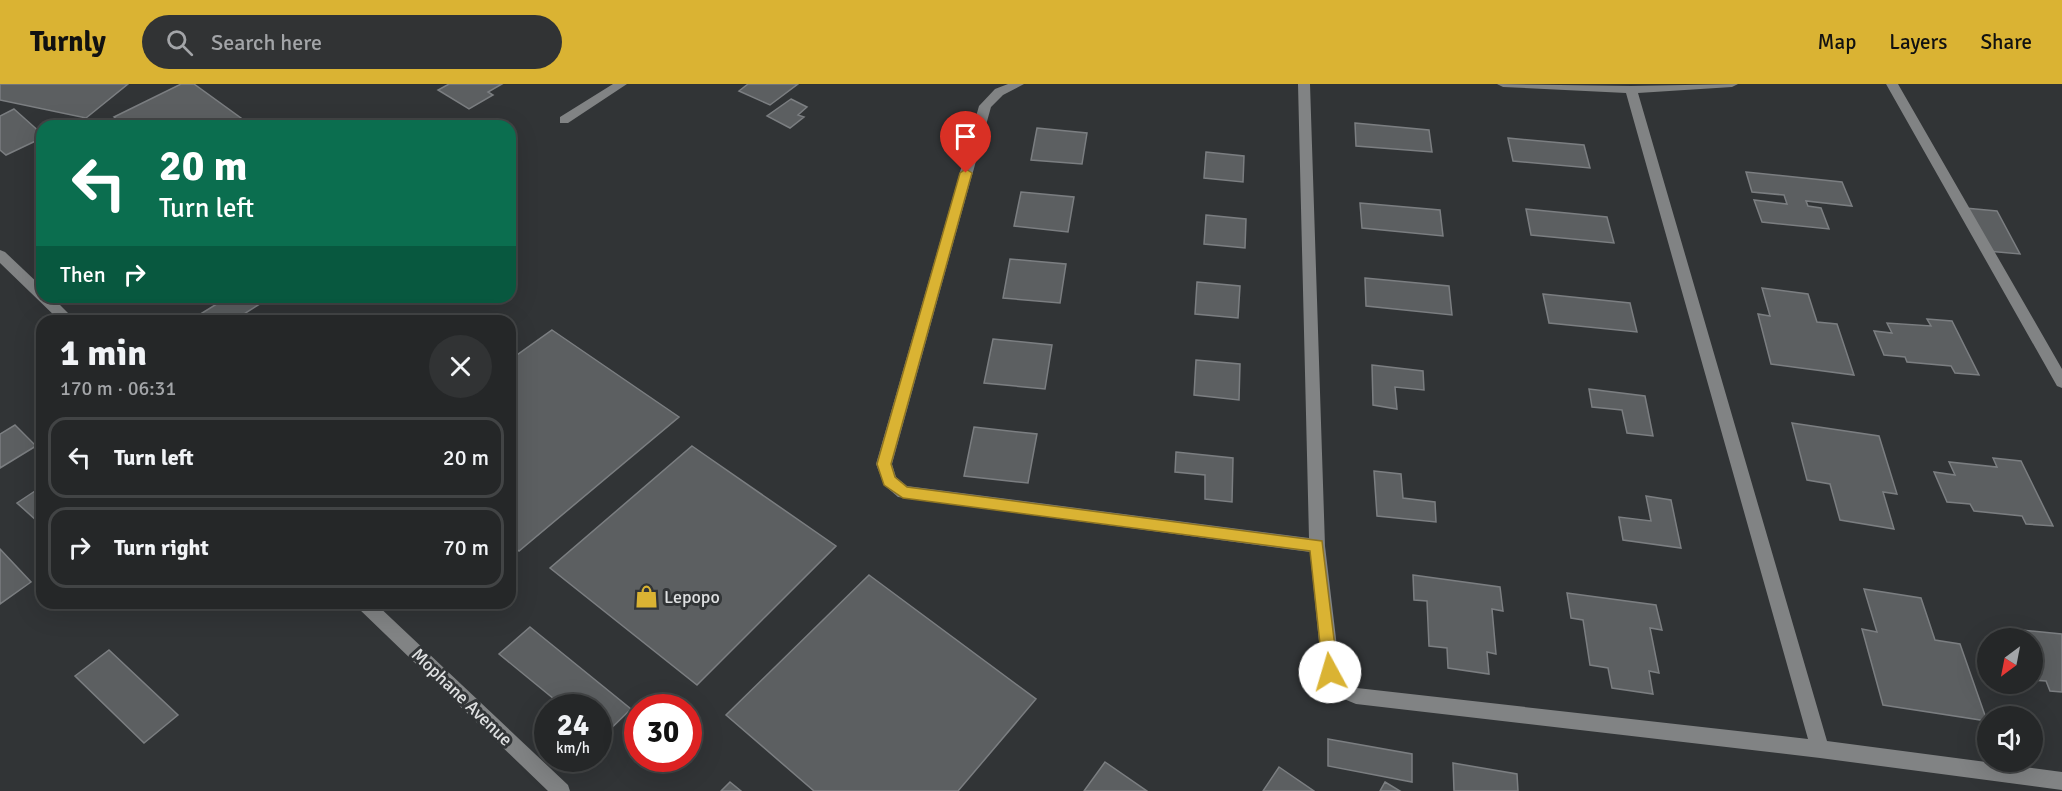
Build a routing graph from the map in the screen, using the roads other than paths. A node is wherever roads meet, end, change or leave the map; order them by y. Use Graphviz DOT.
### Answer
graph roads {
  1 [pos="621,84"];
  2 [pos="1018,84"];
  3 [pos="1304,84"];
  4 [pos="1503,84"];
  5 [pos="1732,84"];
  6 [pos="1892,84"];
  7 [pos="1631,90"];
  8 [pos="564,120"];
  9 [pos="0,255"];
  10 [pos="36,289"];
  11 [pos="50,303"];
  12 [pos="63,315"];
  13 [pos="2062,382"];
  14 [pos="1317,546"];
  15 [pos="370,609"];
  16 [pos="1820,749"];
  17 [pos="2062,781"];
  18 [pos="561,791"];
  1 -- 8 [label="street"];
  2 -- 14 [label="street"];
  3 -- 14 [label="street"];
  4 -- 7 [label="street"];
  5 -- 7 [label="street"];
  6 -- 13 [label="street"];
  7 -- 16 [label="street"];
  9 -- 10 [label="street"];
  11 -- 12 [label="street"];
  14 -- 16 [label="street"];
  15 -- 18 [label="street, Mophane Avenue"];
  16 -- 17 [label="street"];
}
